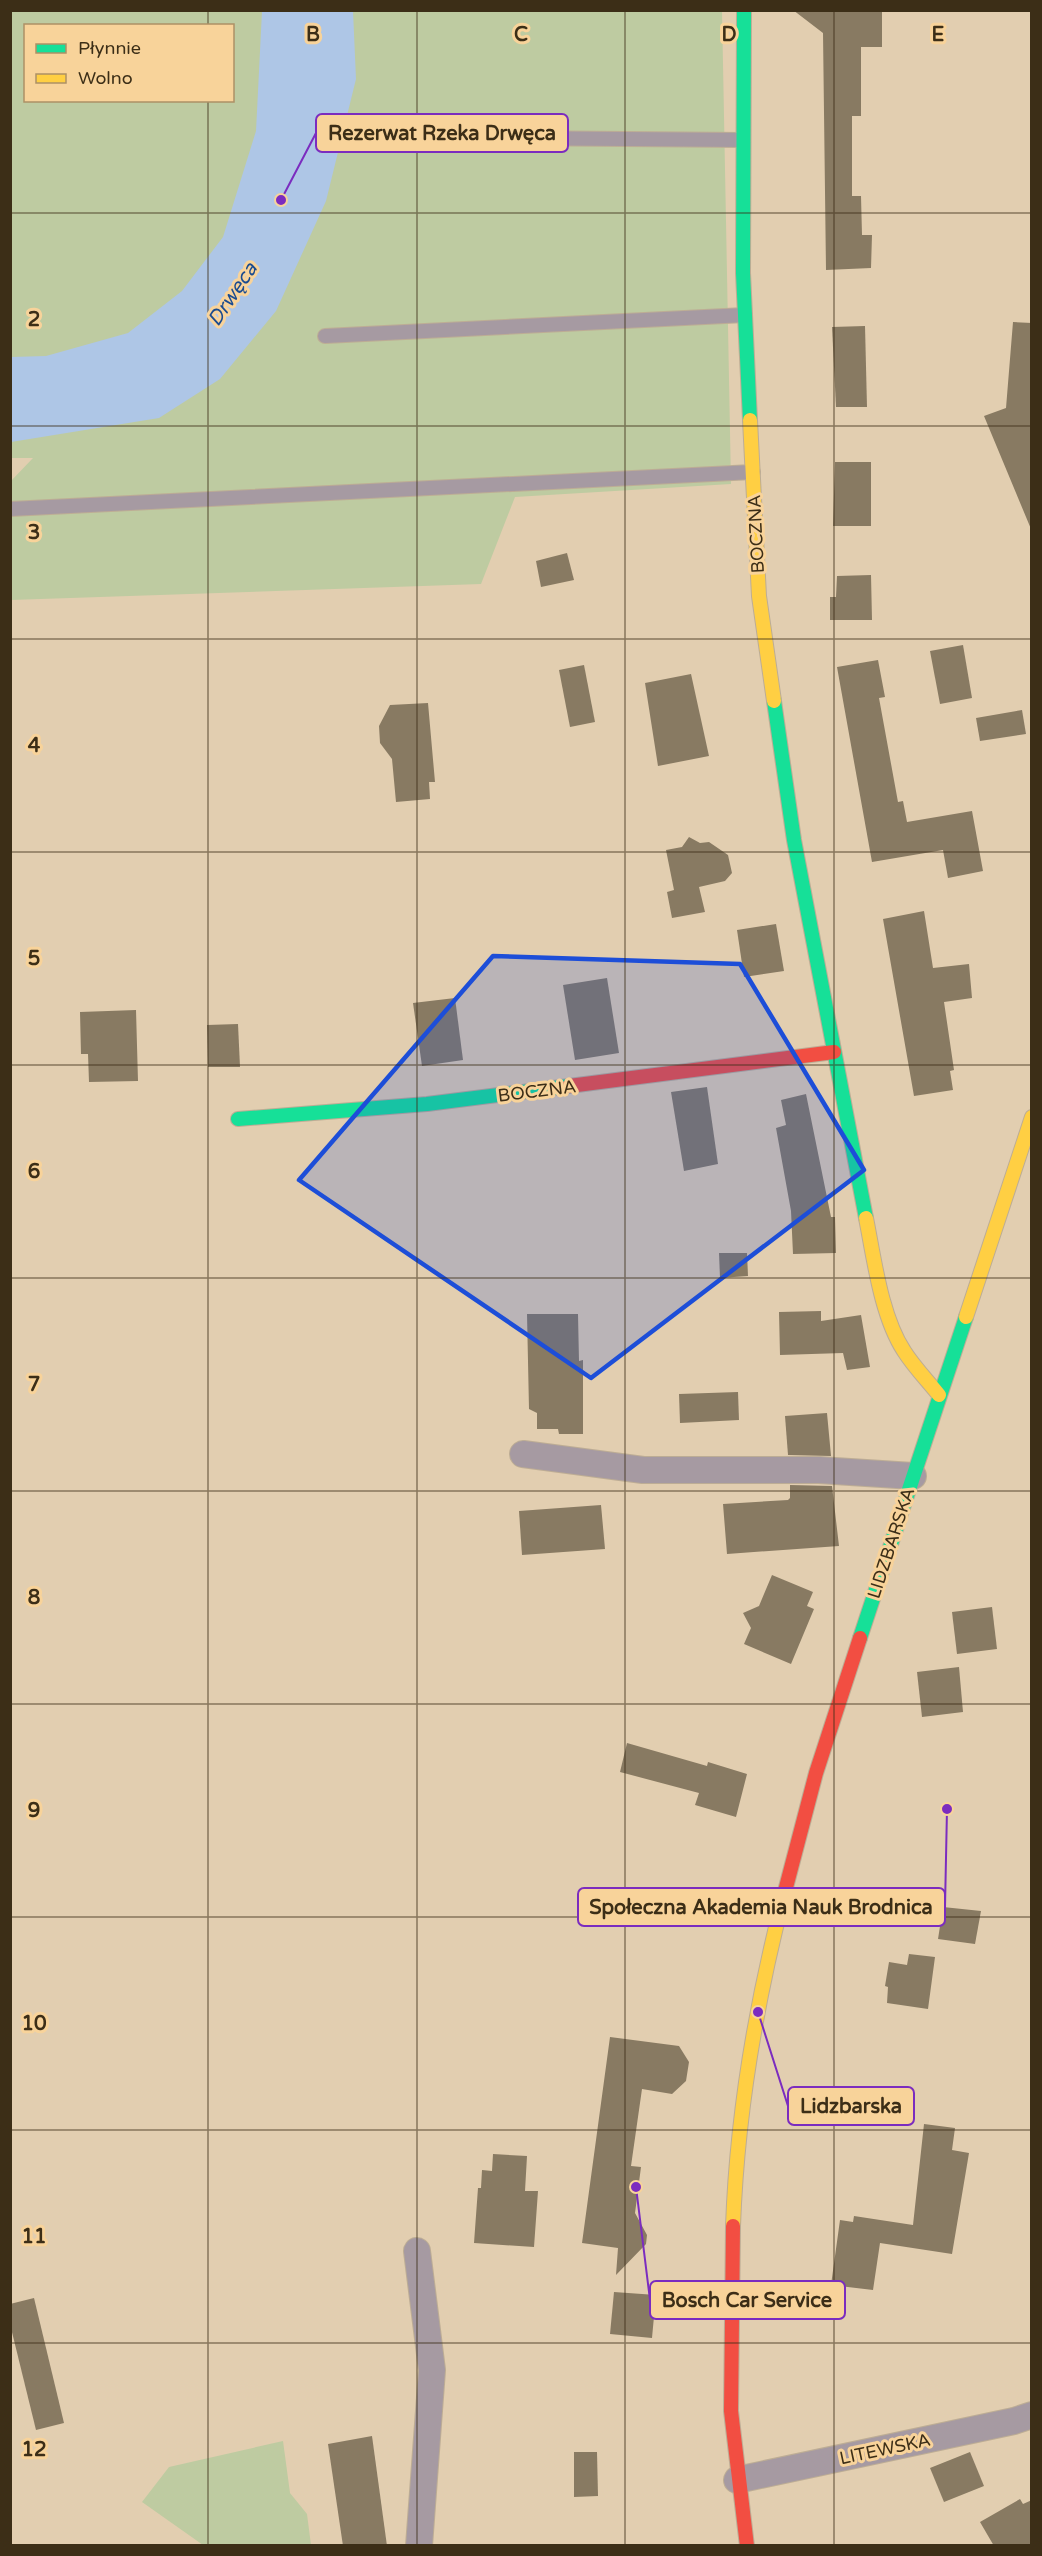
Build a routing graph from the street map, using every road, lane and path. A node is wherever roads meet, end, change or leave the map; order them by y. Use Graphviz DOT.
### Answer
graph roads {
  1 [pos="744,10"];
  2 [pos="397,137"];
  3 [pos="743,140"];
  4 [pos="745,315"];
  5 [pos="325,336"];
  6 [pos="753,472"];
  7 [pos="10,509"];
  8 [pos="834,1052"];
  9 [pos="1032,1117"];
  10 [pos="238,1119"];
  11 [pos="939,1395"];
  12 [pos="523,1454"];
  13 [pos="913,1476"];
  14 [pos="417,2252"];
  15 [pos="1032,2415"];
  16 [pos="737,2480"];
  17 [pos="419,2546"];
  18 [pos="747,2546"];
  1 -- 3 [label="street, BOCZNA"];
  2 -- 3 [label="lane"];
  3 -- 4 [label="street, BOCZNA"];
  4 -- 5 [label="lane"];
  4 -- 6 [label="street, BOCZNA"];
  6 -- 7 [label="lane"];
  6 -- 8 [label="street, BOCZNA"];
  8 -- 10 [label="street, BOCZNA"];
  8 -- 11 [label="street, BOCZNA"];
  9 -- 11 [label="street, LIDZBARSKA"];
  11 -- 13 [label="street, LIDZBARSKA"];
  12 -- 13 [label="street"];
  13 -- 16 [label="street, LIDZBARSKA"];
  14 -- 17 [label="street"];
  15 -- 16 [label="street, LITEWSKA"];
  16 -- 18 [label="street, LIDZBARSKA"];
}
